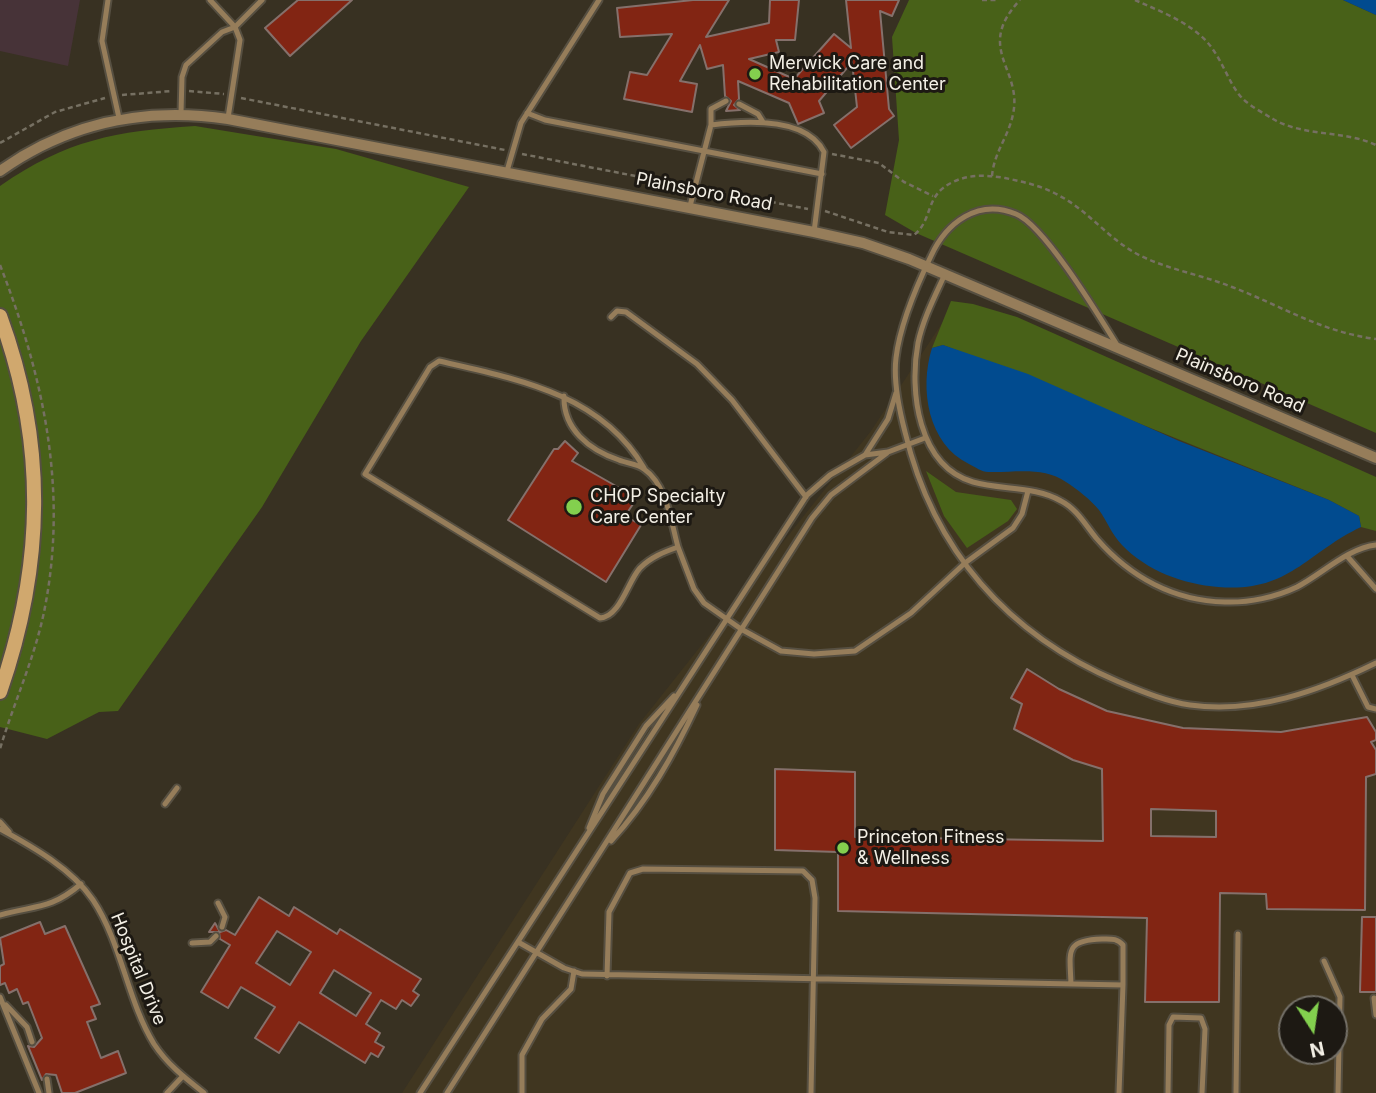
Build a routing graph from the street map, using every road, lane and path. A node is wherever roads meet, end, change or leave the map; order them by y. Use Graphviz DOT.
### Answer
graph roads {
  1 [pos="108,0"];
  2 [pos="210,0"];
  3 [pos="262,0"];
  4 [pos="599,0"];
  5 [pos="982,0"];
  6 [pos="998,0"];
  7 [pos="1020,0"];
  8 [pos="1135,0"];
  9 [pos="235,27"];
  10 [pos="726,102"];
  11 [pos="739,104"];
  12 [pos="181,113"];
  13 [pos="527,113"];
  14 [pos="119,118"];
  15 [pos="228,119"];
  16 [pos="763,122"];
  17 [pos="711,125"];
  18 [pos="1376,145"];
  19 [pos="702,151"];
  20 [pos="832,154"];
  21 [pos="0,171"];
  22 [pos="507,171"];
  23 [pos="822,174"];
  24 [pos="933,196"];
  25 [pos="690,206"];
  26 [pos="814,232"];
  27 [pos="915,236"];
  28 [pos="913,241"];
  29 [pos="926,266"];
  30 [pos="945,274"];
  31 [pos="0,316"];
  32 [pos="611,317"];
  33 [pos="1376,339"];
  34 [pos="1121,349"];
  35 [pos="897,390"];
  36 [pos="564,396"];
  37 [pos="925,438"];
  38 [pos="908,445"];
  39 [pos="888,452"];
  40 [pos="865,456"];
  41 [pos="1376,458"];
  42 [pos="644,468"];
  43 [pos="1028,491"];
  44 [pos="806,497"];
  45 [pos="1376,545"];
  46 [pos="678,547"];
  47 [pos="1347,556"];
  48 [pos="965,563"];
  49 [pos="1376,589"];
  50 [pos="726,620"];
  51 [pos="741,629"];
  52 [pos="1376,663"];
  53 [pos="1352,675"];
  54 [pos="689,677"];
  55 [pos="0,692"];
  56 [pos="1376,709"];
  57 [pos="177,788"];
  58 [pos="165,804"];
  59 [pos="0,822"];
  60 [pos="0,832"];
  61 [pos="10,835"];
  62 [pos="584,840"];
  63 [pos="80,884"];
  64 [pos="218,903"];
  65 [pos="0,915"];
  66 [pos="222,927"];
  67 [pos="1238,934"];
  68 [pos="216,936"];
  69 [pos="518,942"];
  70 [pos="192,943"];
  71 [pos="537,953"];
  72 [pos="1324,961"];
  73 [pos="574,971"];
  74 [pos="607,976"];
  75 [pos="814,979"];
  76 [pos="1071,984"];
  77 [pos="1123,985"];
  78 [pos="0,998"];
  79 [pos="1374,998"];
  80 [pos="1376,1015"];
  81 [pos="32,1042"];
  82 [pos="183,1076"];
  83 [pos="47,1079"];
  84 [pos="39,1093"];
  85 [pos="49,1093"];
  86 [pos="167,1093"];
  87 [pos="204,1093"];
  88 [pos="421,1093"];
  89 [pos="447,1093"];
  90 [pos="522,1093"];
  91 [pos="811,1093"];
  92 [pos="1119,1093"];
  93 [pos="1168,1093"];
  94 [pos="1202,1093"];
  95 [pos="1236,1093"];
  96 [pos="1338,1093"];
  1 -- 14 [label="lane"];
  2 -- 9 [label="lane"];
  3 -- 9 [label="lane"];
  4 -- 13 [label="lane"];
  5 -- 6 [label="path"];
  7 -- 33 [label="path"];
  8 -- 18 [label="path"];
  9 -- 12 [label="lane"];
  9 -- 15 [label="lane"];
  10 -- 17 [label="lane"];
  11 -- 16 [label="lane"];
  12 -- 14 [label="street, Plainsboro Road"];
  12 -- 15 [label="street, Plainsboro Road"];
  13 -- 19 [label="lane"];
  13 -- 22 [label="lane"];
  14 -- 21 [label="street, Plainsboro Road"];
  15 -- 22 [label="street, Plainsboro Road"];
  16 -- 17 [label="lane"];
  16 -- 23 [label="lane"];
  17 -- 19 [label="lane"];
  19 -- 23 [label="lane"];
  19 -- 25 [label="lane"];
  20 -- 24 [label="path"];
  22 -- 25 [label="street, Plainsboro Road"];
  23 -- 26 [label="lane"];
  25 -- 26 [label="street, Plainsboro Road"];
  26 -- 29 [label="street, Plainsboro Road"];
  27 -- 28 [label="path"];
  29 -- 30 [label="street, Plainsboro Road"];
  29 -- 34 [label="lane"];
  29 -- 35 [label="lane"];
  30 -- 34 [label="street, Plainsboro Road"];
  30 -- 37 [label="lane"];
  31 -- 55 [label="street"];
  32 -- 44 [label="lane"];
  34 -- 41 [label="street, Plainsboro Road"];
  35 -- 38 [label="lane"];
  35 -- 40 [label="lane"];
  36 -- 42 [label="lane"];
  36 -- 42 [label="lane"];
  36 -- 46 [label="lane"];
  37 -- 38 [label="lane"];
  37 -- 43 [label="lane"];
  38 -- 39 [label="lane"];
  38 -- 48 [label="lane"];
  39 -- 40 [label="lane"];
  39 -- 51 [label="lane"];
  40 -- 44 [label="lane"];
  42 -- 46 [label="lane"];
  43 -- 47 [label="lane"];
  43 -- 48 [label="lane"];
  44 -- 50 [label="lane"];
  45 -- 47 [label="lane"];
  46 -- 50 [label="lane"];
  47 -- 49 [label="lane"];
  48 -- 51 [label="lane"];
  48 -- 53 [label="lane"];
  50 -- 51 [label="lane"];
  50 -- 54 [label="lane"];
  51 -- 71 [label="lane"];
  52 -- 53 [label="lane"];
  53 -- 56 [label="lane"];
  54 -- 62 [label="lane"];
  54 -- 62 [label="lane"];
  57 -- 58 [label="lane"];
  59 -- 61 [label="lane"];
  60 -- 61 [label="lane"];
  61 -- 63 [label="lane, Hospital Drive"];
  62 -- 69 [label="lane"];
  63 -- 65 [label="lane"];
  63 -- 82 [label="lane, Hospital Drive"];
  64 -- 66 [label="lane"];
  67 -- 95 [label="lane"];
  68 -- 70 [label="lane"];
  69 -- 71 [label="lane"];
  69 -- 88 [label="lane"];
  71 -- 73 [label="lane"];
  71 -- 89 [label="lane"];
  72 -- 96 [label="lane"];
  73 -- 74 [label="lane"];
  73 -- 90 [label="lane"];
  74 -- 75 [label="lane"];
  74 -- 75 [label="lane"];
  75 -- 76 [label="lane"];
  75 -- 91 [label="lane"];
  76 -- 77 [label="lane"];
  76 -- 77 [label="lane"];
  77 -- 92 [label="lane"];
  78 -- 81 [label="lane"];
  78 -- 84 [label="lane"];
  79 -- 80 [label="lane"];
  82 -- 86 [label="lane"];
  82 -- 87 [label="lane, Hospital Drive"];
  83 -- 85 [label="lane"];
  93 -- 94 [label="lane"];
}
